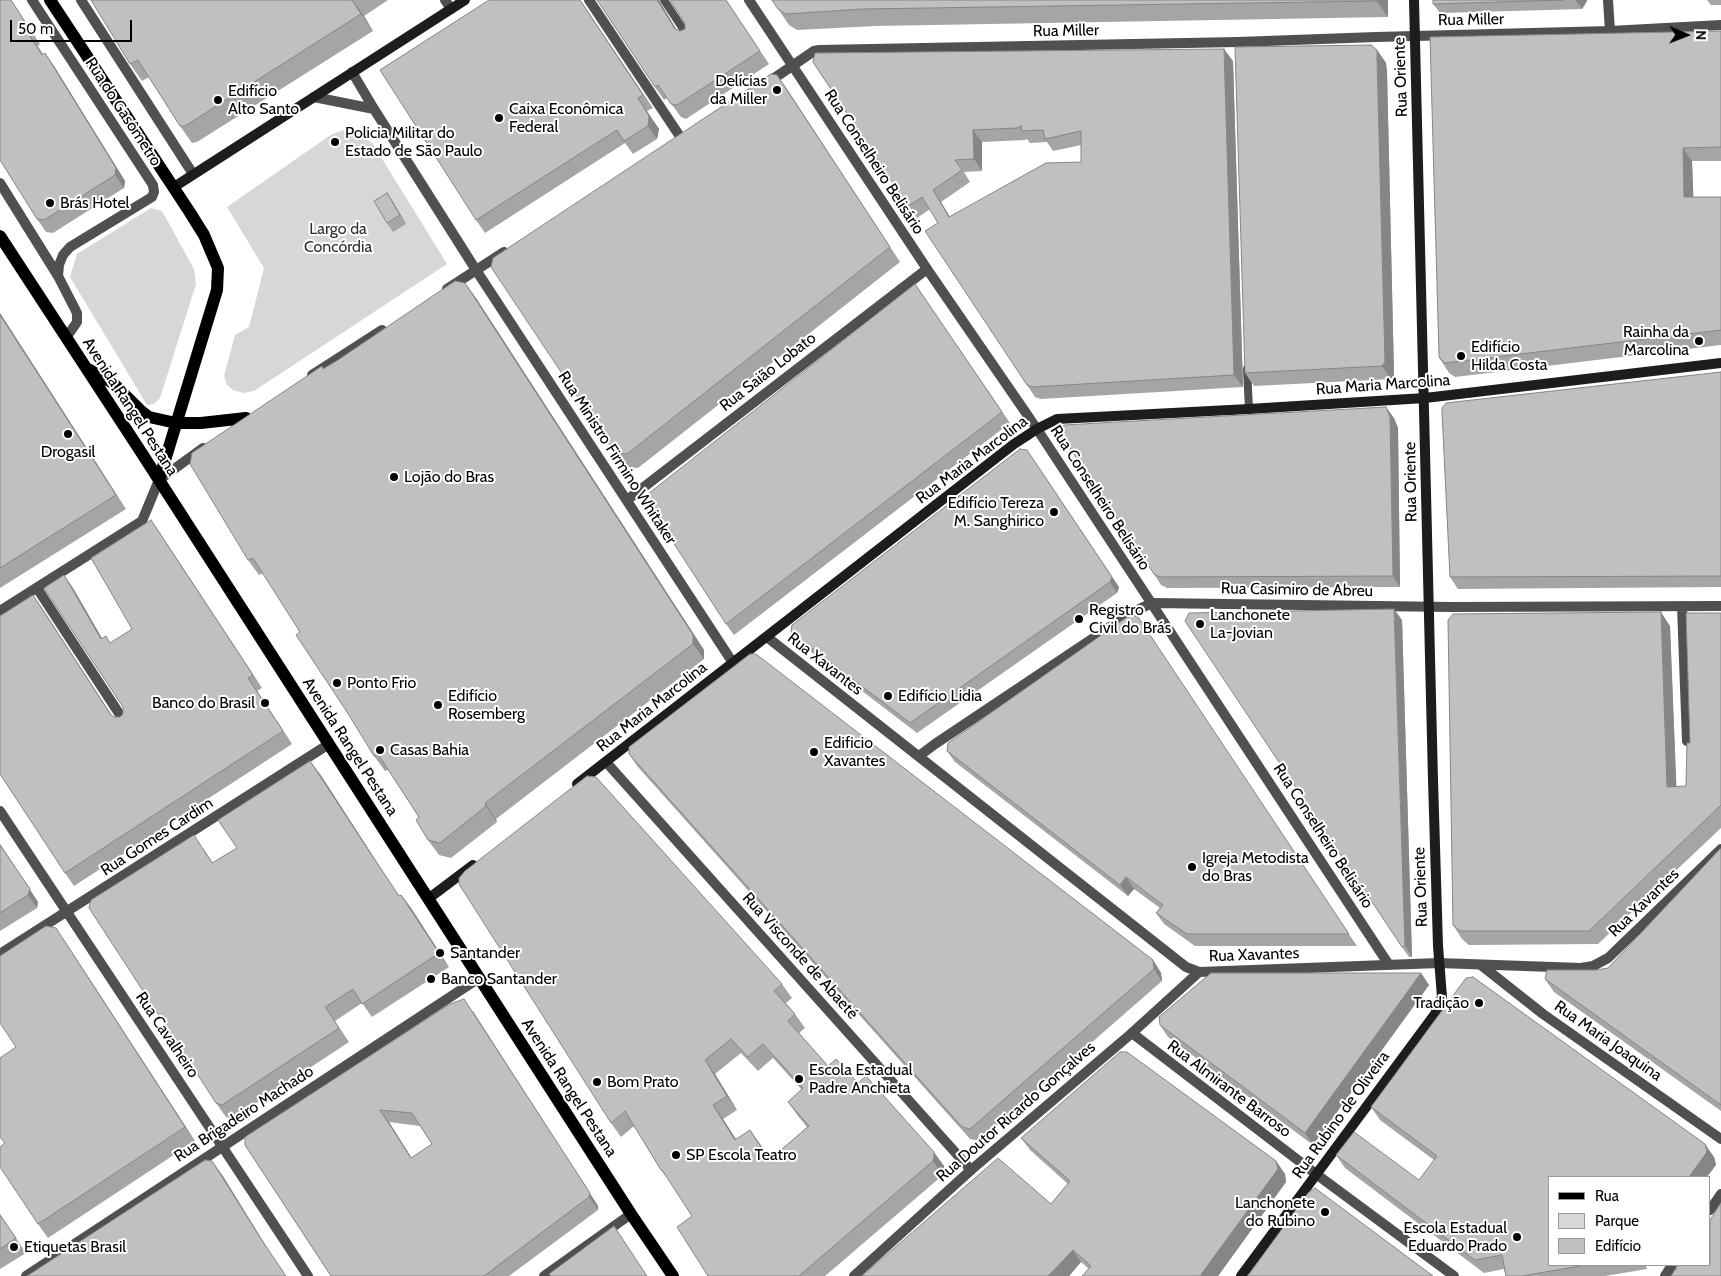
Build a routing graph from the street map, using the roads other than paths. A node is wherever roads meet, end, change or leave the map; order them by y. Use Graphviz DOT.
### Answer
graph roads {
  1 [pos="32,0"];
  2 [pos="50,0"];
  3 [pos="81,0"];
  4 [pos="445,0"];
  5 [pos="465,0"];
  6 [pos="589,0"];
  7 [pos="664,0"];
  8 [pos="749,0"];
  9 [pos="1414,0"];
  10 [pos="1608,0"];
  11 [pos="678,5"];
  12 [pos="451,9"];
  13 [pos="670,10"];
  14 [pos="1721,25"];
  15 [pos="1610,31"];
  16 [pos="1415,36"];
  17 [pos="689,39"];
  18 [pos="793,66"];
  19 [pos="352,72"];
  20 [pos="762,86"];
  21 [pos="314,97"];
  22 [pos="374,109"];
  23 [pos="681,138"];
  24 [pos="193,174"];
  25 [pos="0,183"];
  26 [pos="174,187"];
  27 [pos="0,236"];
  28 [pos="511,247"];
  29 [pos="927,269"];
  30 [pos="476,270"];
  31 [pos="58,276"];
  32 [pos="437,295"];
  33 [pos="388,326"];
  34 [pos="66,338"];
  35 [pos="1247,361"];
  36 [pos="1721,363"];
  37 [pos="86,367"];
  38 [pos="300,383"];
  39 [pos="1425,398"];
  40 [pos="1249,410"];
  41 [pos="250,416"];
  42 [pos="176,423"];
  43 [pos="231,428"];
  44 [pos="1037,429"];
  45 [pos="209,444"];
  46 [pos="159,480"];
  47 [pos="627,500"];
  48 [pos="37,588"];
  49 [pos="1152,603"];
  50 [pos="1682,606"];
  51 [pos="1721,606"];
  52 [pos="1428,607"];
  53 [pos="0,611"];
  54 [pos="767,637"];
  55 [pos="733,664"];
  56 [pos="126,724"];
  57 [pos="1688,741"];
  58 [pos="329,744"];
  59 [pos="919,756"];
  60 [pos="606,762"];
  61 [pos="567,792"];
  62 [pos="0,811"];
  63 [pos="1721,849"];
  64 [pos="485,856"];
  65 [pos="428,899"];
  66 [pos="67,912"];
  67 [pos="0,954"];
  68 [pos="1439,964"];
  69 [pos="1389,965"];
  70 [pos="1481,965"];
  71 [pos="1199,972"];
  72 [pos="479,978"];
  73 [pos="1132,1032"];
  74 [pos="1721,1139"];
  75 [pos="223,1146"];
  76 [pos="971,1170"];
  77 [pos="1316,1174"];
  78 [pos="1721,1194"];
  79 [pos="1711,1209"];
  80 [pos="631,1214"];
  81 [pos="26,1276"];
  82 [pos="308,1276"];
  83 [pos="544,1276"];
  84 [pos="673,1276"];
  85 [pos="854,1276"];
  86 [pos="1241,1276"];
  87 [pos="1454,1276"];
  1 -- 31 [label="street, Rua do Gasômetro"];
  2 -- 26 [label="main road"];
  3 -- 24 [label="street, Rua do Gasômetro"];
  4 -- 12 [label="street"];
  5 -- 12 [label="main road"];
  6 -- 23 [label="street"];
  7 -- 13 [label="lane"];
  8 -- 18 [label="street, Rua Conselheiro Belisário"];
  9 -- 16 [label="main road, Rua Oriente"];
  10 -- 15 [label="street"];
  11 -- 13 [label="lane"];
  12 -- 19 [label="main road"];
  13 -- 17 [label="lane"];
  14 -- 15 [label="street, Rua Miller"];
  15 -- 16 [label="street, Rua Miller"];
  16 -- 18 [label="street, Rua Miller"];
  16 -- 39 [label="main road, Rua Oriente"];
  18 -- 20 [label="street, Rua Miller"];
  18 -- 29 [label="street, Rua Conselheiro Belisário"];
  19 -- 21 [label="main road"];
  19 -- 22 [label="street"];
  21 -- 22 [label="street"];
  21 -- 24 [label="main road"];
  22 -- 30 [label="street"];
  24 -- 26 [label="main road"];
  25 -- 31 [label="street"];
  26 -- 42 [label="main road"];
  27 -- 34 [label="main road, Avenida Rangel Pestana"];
  28 -- 30 [label="street"];
  29 -- 44 [label="street, Rua Conselheiro Belisário"];
  29 -- 47 [label="street, Rua Saião Lobato"];
  30 -- 32 [label="street"];
  30 -- 47 [label="street, Rua Ministro Firmino Whitaker"];
  31 -- 34 [label="street"];
  33 -- 38 [label="street"];
  34 -- 37 [label="main road, Avenida Rangel Pestana"];
  35 -- 40 [label="lane"];
  36 -- 39 [label="main road, Rua Maria Marcolina"];
  37 -- 42 [label="main road"];
  37 -- 46 [label="main road, Avenida Rangel Pestana"];
  39 -- 40 [label="main road, Rua Maria Marcolina"];
  39 -- 52 [label="main road, Rua Oriente"];
  40 -- 44 [label="main road, Rua Maria Marcolina"];
  41 -- 42 [label="main road"];
  41 -- 43 [label="street"];
  42 -- 46 [label="main road"];
  44 -- 49 [label="street, Rua Conselheiro Belisário"];
  44 -- 54 [label="main road, Rua Maria Marcolina"];
  45 -- 46 [label="street"];
  46 -- 48 [label="street"];
  46 -- 58 [label="main road, Avenida Rangel Pestana"];
  47 -- 55 [label="street, Rua Ministro Firmino Whitaker"];
  48 -- 53 [label="street"];
  48 -- 56 [label="street"];
  49 -- 52 [label="street, Rua Casimiro de Abreu"];
  49 -- 59 [label="street, Rua Casimiro de Abreu"];
  49 -- 69 [label="street, Rua Conselheiro Belisário"];
  50 -- 51 [label="street, Rua Casimiro de Abreu"];
  50 -- 52 [label="street, Rua Casimiro de Abreu"];
  50 -- 57 [label="street"];
  52 -- 68 [label="main road, Rua Oriente"];
  54 -- 55 [label="main road, Rua Maria Marcolina"];
  54 -- 59 [label="street, Rua Xavantes"];
  55 -- 60 [label="main road, Rua Maria Marcolina"];
  58 -- 65 [label="main road, Avenida Rangel Pestana"];
  58 -- 66 [label="street, Rua Gomes Cardim"];
  59 -- 71 [label="street, Rua Xavantes"];
  60 -- 61 [label="main road, Rua Maria Marcolina"];
  60 -- 76 [label="street, Rua Visconde de Abaeté"];
  62 -- 66 [label="street, Rua Cavalheiro"];
  63 -- 70 [label="street, Rua Xavantes"];
  64 -- 65 [label="main road"];
  65 -- 72 [label="main road, Avenida Rangel Pestana"];
  66 -- 67 [label="street, Rua Gomes Cardim"];
  66 -- 75 [label="street, Rua Cavalheiro"];
  68 -- 69 [label="street, Rua Xavantes"];
  68 -- 70 [label="street, Rua Xavantes"];
  68 -- 77 [label="main road, Rua Rubino de Oliveira"];
  69 -- 71 [label="street, Rua Xavantes"];
  70 -- 74 [label="street, Rua Maria Joaquina"];
  71 -- 73 [label="street, Rua Doutor Ricardo Gonçalves"];
  72 -- 75 [label="street, Rua Brigadeiro Machado"];
  72 -- 80 [label="main road, Avenida Rangel Pestana"];
  73 -- 76 [label="street, Rua Doutor Ricardo Gonçalves"];
  73 -- 77 [label="street, Rua Almirante Barroso"];
  75 -- 81 [label="street, Rua Brigadeiro Machado"];
  75 -- 82 [label="street, Rua Cavalheiro"];
  76 -- 85 [label="street, Rua Doutor Ricardo Gonçalves"];
  77 -- 86 [label="main road, Rua Rubino de Oliveira"];
  77 -- 87 [label="street, Rua Almirante Barroso"];
  78 -- 79 [label="street"];
  80 -- 83 [label="street"];
  80 -- 84 [label="main road, Avenida Rangel Pestana"];
}
